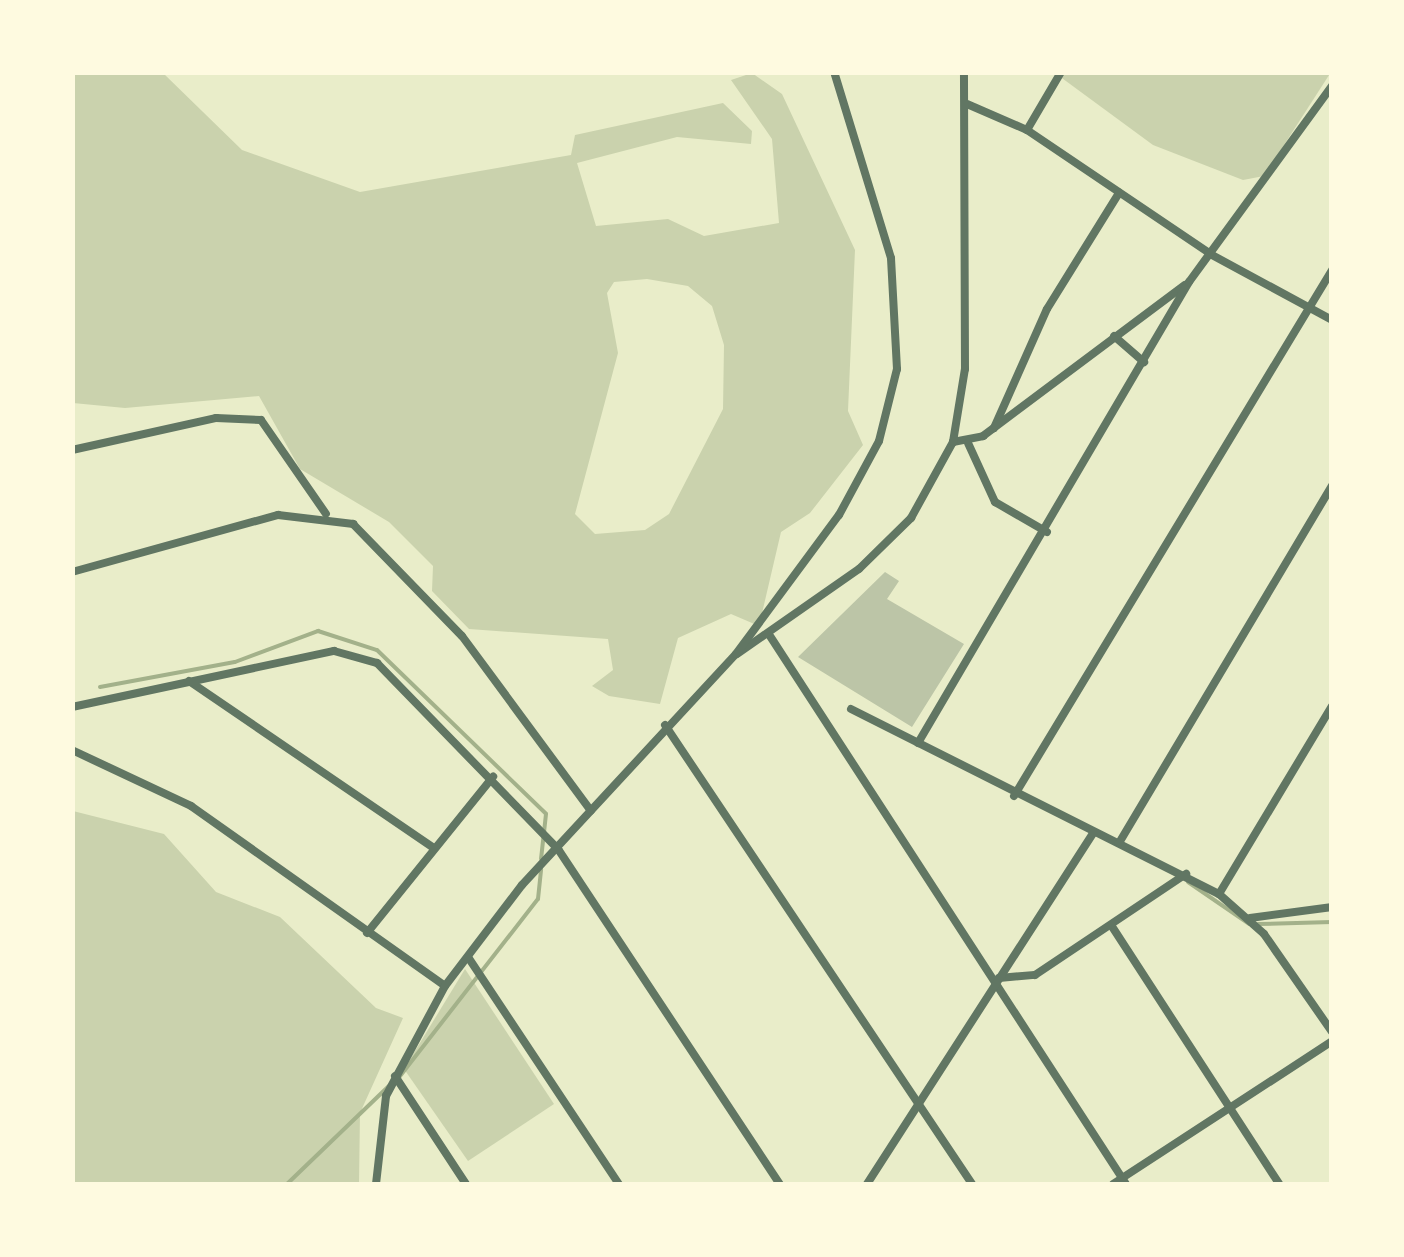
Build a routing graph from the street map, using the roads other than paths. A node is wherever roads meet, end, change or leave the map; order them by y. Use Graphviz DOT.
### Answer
graph roads {
  1 [pos="834,72"];
  2 [pos="964,72"];
  3 [pos="1061,72"];
  4 [pos="1332,86"];
  5 [pos="966,104"];
  6 [pos="1027,130"];
  7 [pos="1119,193"];
  8 [pos="1212,255"];
  9 [pos="1332,270"];
  10 [pos="1189,282"];
  11 [pos="1308,306"];
  12 [pos="1332,320"];
  13 [pos="1114,336"];
  14 [pos="1144,362"];
  15 [pos="994,428"];
  16 [pos="953,442"];
  17 [pos="968,443"];
  18 [pos="72,450"];
  19 [pos="1332,486"];
  20 [pos="326,514"];
  21 [pos="1047,532"];
  22 [pos="72,572"];
  23 [pos="770,636"];
  24 [pos="736,654"];
  25 [pos="189,681"];
  26 [pos="1332,706"];
  27 [pos="72,707"];
  28 [pos="851,709"];
  29 [pos="665,725"];
  30 [pos="918,743"];
  31 [pos="72,750"];
  32 [pos="492,777"];
  33 [pos="1014,796"];
  34 [pos="592,811"];
  35 [pos="1093,833"];
  36 [pos="1119,842"];
  37 [pos="434,848"];
  38 [pos="558,849"];
  39 [pos="1186,874"];
  40 [pos="1219,894"];
  41 [pos="1332,907"];
  42 [pos="1250,918"];
  43 [pos="1113,928"];
  44 [pos="367,933"];
  45 [pos="468,957"];
  46 [pos="996,982"];
  47 [pos="446,986"];
  48 [pos="1332,1032"];
  49 [pos="1332,1041"];
  50 [pos="395,1076"];
  51 [pos="918,1105"];
  52 [pos="1230,1110"];
  53 [pos="1124,1181"];
  54 [pos="376,1184"];
  55 [pos="466,1184"];
  56 [pos="620,1184"];
  57 [pos="780,1184"];
  58 [pos="867,1184"];
  59 [pos="972,1184"];
  60 [pos="1113,1184"];
  61 [pos="1279,1184"];
  1 -- 24 [label="street"];
  2 -- 5 [label="street"];
  3 -- 6 [label="street"];
  4 -- 8 [label="street"];
  5 -- 6 [label="street"];
  5 -- 16 [label="street"];
  6 -- 7 [label="street"];
  7 -- 8 [label="street"];
  7 -- 15 [label="street"];
  8 -- 10 [label="street"];
  8 -- 11 [label="street"];
  9 -- 11 [label="street"];
  10 -- 13 [label="street"];
  10 -- 14 [label="street"];
  11 -- 12 [label="street"];
  11 -- 33 [label="street"];
  13 -- 14 [label="street"];
  13 -- 15 [label="street"];
  14 -- 21 [label="street"];
  15 -- 17 [label="street"];
  16 -- 17 [label="street"];
  16 -- 23 [label="street"];
  17 -- 21 [label="street"];
  18 -- 20 [label="street"];
  19 -- 36 [label="street"];
  20 -- 22 [label="street"];
  20 -- 34 [label="street"];
  21 -- 30 [label="street"];
  23 -- 24 [label="street"];
  23 -- 46 [label="street"];
  24 -- 29 [label="street"];
  25 -- 27 [label="street"];
  25 -- 32 [label="street"];
  25 -- 37 [label="street"];
  26 -- 40 [label="street"];
  28 -- 30 [label="street"];
  29 -- 34 [label="street"];
  29 -- 51 [label="street"];
  30 -- 33 [label="street"];
  31 -- 44 [label="street"];
  32 -- 37 [label="street"];
  32 -- 38 [label="street"];
  33 -- 35 [label="street"];
  34 -- 38 [label="street"];
  35 -- 36 [label="street"];
  35 -- 46 [label="street"];
  36 -- 39 [label="street"];
  37 -- 44 [label="street"];
  38 -- 45 [label="street"];
  38 -- 57 [label="street"];
  39 -- 40 [label="street"];
  39 -- 43 [label="street"];
  40 -- 42 [label="street"];
  41 -- 42 [label="street"];
  42 -- 48 [label="street"];
  43 -- 46 [label="street"];
  43 -- 52 [label="street"];
  44 -- 47 [label="street"];
  45 -- 47 [label="street"];
  45 -- 56 [label="street"];
  46 -- 51 [label="street"];
  46 -- 53 [label="street"];
  47 -- 50 [label="street"];
  49 -- 52 [label="street"];
  50 -- 54 [label="street"];
  50 -- 55 [label="street"];
  51 -- 58 [label="street"];
  51 -- 59 [label="street"];
  52 -- 53 [label="street"];
  52 -- 61 [label="street"];
  53 -- 60 [label="street"];
}
